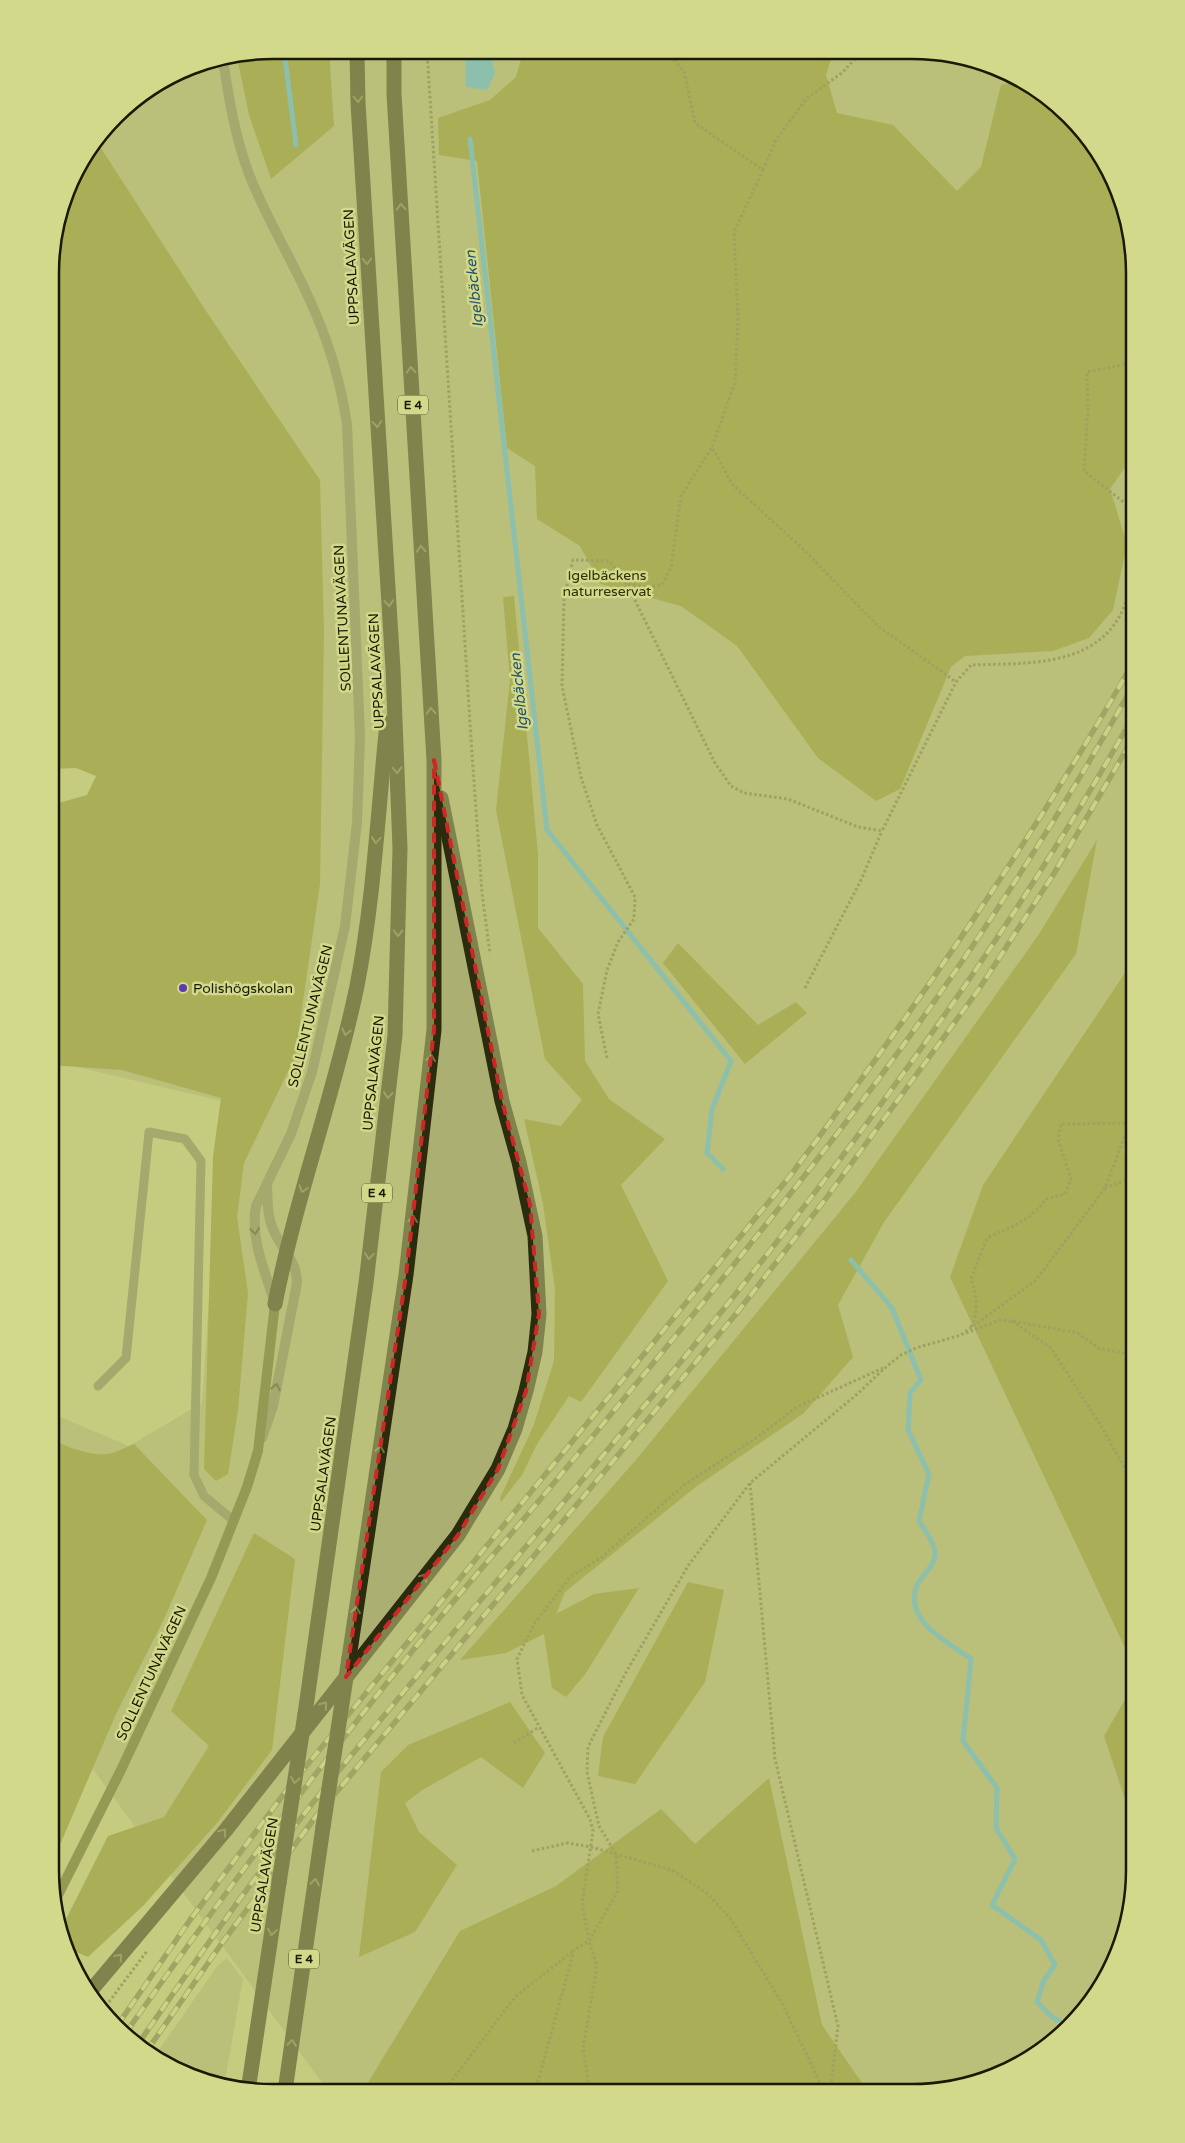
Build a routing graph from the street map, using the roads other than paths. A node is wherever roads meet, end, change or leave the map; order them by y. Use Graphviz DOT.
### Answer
graph roads {
  1 [pos="357,59"];
  2 [pos="394,59"];
  3 [pos="224,65"];
  4 [pos="393,669"];
  5 [pos="434,760"];
  6 [pos="267,1185"];
  7 [pos="286,1250"];
  8 [pos="275,1304"];
  9 [pos="98,1386"];
  10 [pos="258,1451"];
  11 [pos="234,1521"];
  12 [pos="60,1891"];
  13 [pos="94,1987"];
  14 [pos="249,2083"];
  15 [pos="286,2084"];
  1 -- 4 [label="highway, UPPSALAVÄGEN / E 4, one-way"];
  5 -- 2 [label="highway, E 4, one-way"];
  3 -- 6 [label="street, SOLLENTUNAVÄGEN"];
  4 -- 7 [label="highway, one-way"];
  4 -- 14 [label="highway, UPPSALAVÄGEN / E 4, one-way, bridge"];
  13 -- 5 [label="highway, one-way"];
  15 -- 5 [label="highway, E 4, one-way, bridge"];
  6 -- 7 [label="street, SOLLENTUNAVÄGEN"];
  6 -- 8 [label="street, SOLLENTUNAVÄGEN, one-way"];
  7 -- 8 [label="highway"];
  10 -- 7 [label="street, SOLLENTUNAVÄGEN, one-way"];
  8 -- 10 [label="street, SOLLENTUNAVÄGEN"];
  9 -- 11 [label="lane"];
  10 -- 11 [label="street, SOLLENTUNAVÄGEN"];
  11 -- 12 [label="street, SOLLENTUNAVÄGEN"];
}
